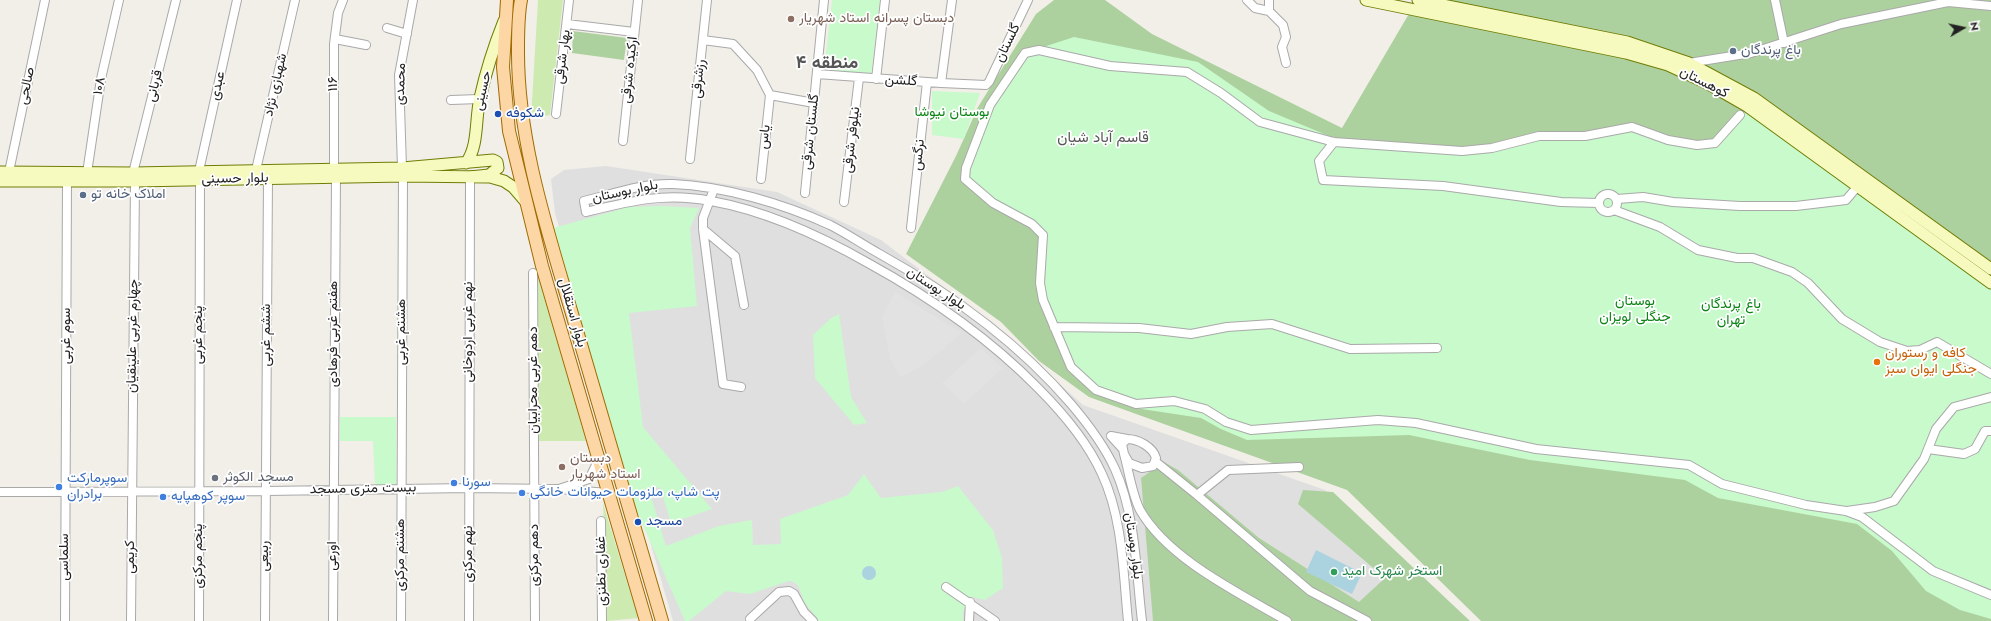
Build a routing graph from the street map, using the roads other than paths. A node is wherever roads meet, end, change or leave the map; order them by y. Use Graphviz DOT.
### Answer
graph roads {
  1 [pos="45,0"];
  2 [pos="119,0"];
  3 [pos="176,0"];
  4 [pos="236,0"];
  5 [pos="295,0"];
  6 [pos="343,0"];
  7 [pos="413,0"];
  8 [pos="507,0"];
  9 [pos="521,0"];
  10 [pos="570,0"];
  11 [pos="638,0"];
  12 [pos="707,0"];
  13 [pos="824,0"];
  14 [pos="885,0"];
  15 [pos="952,0"];
  16 [pos="1028,0"];
  17 [pos="1247,0"];
  18 [pos="1269,0"];
  19 [pos="1366,0"];
  20 [pos="1418,0"];
  21 [pos="1774,0"];
  22 [pos="1991,6"];
  23 [pos="1269,11"];
  24 [pos="1458,14"];
  25 [pos="505,19"];
  26 [pos="567,24"];
  27 [pos="387,28"];
  28 [pos="634,32"];
  29 [pos="407,34"];
  30 [pos="335,39"];
  31 [pos="703,40"];
  32 [pos="1784,43"];
  33 [pos="366,45"];
  34 [pos="1286,63"];
  35 [pos="1689,63"];
  36 [pos="817,74"];
  37 [pos="859,78"];
  38 [pos="876,79"];
  39 [pos="927,82"];
  40 [pos="941,84"];
  41 [pos="986,85"];
  42 [pos="770,95"];
  43 [pos="480,99"];
  44 [pos="451,100"];
  45 [pos="814,103"];
  46 [pos="556,114"];
  47 [pos="1740,114"];
  48 [pos="524,128"];
  49 [pos="509,131"];
  50 [pos="623,141"];
  51 [pos="1334,142"];
  52 [pos="690,159"];
  53 [pos="466,163"];
  54 [pos="256,170"];
  55 [pos="4,172"];
  56 [pos="403,172"];
  57 [pos="87,173"];
  58 [pos="335,173"];
  59 [pos="199,175"];
  60 [pos="134,177"];
  61 [pos="470,177"];
  62 [pos="268,178"];
  63 [pos="761,179"];
  64 [pos="0,181"];
  65 [pos="67,181"];
  66 [pos="659,184"];
  67 [pos="1858,186"];
  68 [pos="714,189"];
  69 [pos="805,193"];
  70 [pos="658,197"];
  71 [pos="1617,199"];
  72 [pos="711,201"];
  73 [pos="526,202"];
  74 [pos="844,202"];
  75 [pos="1598,203"];
  76 [pos="1614,210"];
  77 [pos="830,226"];
  78 [pos="911,228"];
  79 [pos="703,229"];
  80 [pos="827,240"];
  81 [pos="1991,269"];
  82 [pos="533,272"];
  83 [pos="1991,283"];
  84 [pos="744,305"];
  85 [pos="988,325"];
  86 [pos="1054,328"];
  87 [pos="973,330"];
  88 [pos="981,337"];
  89 [pos="1437,348"];
  90 [pos="1991,374"];
  91 [pos="741,387"];
  92 [pos="1991,397"];
  93 [pos="1991,431"];
  94 [pos="1111,436"];
  95 [pos="1127,439"];
  96 [pos="1101,442"];
  97 [pos="1090,449"];
  98 [pos="1928,449"];
  99 [pos="1123,451"];
  100 [pos="598,461"];
  101 [pos="1156,462"];
  102 [pos="1299,467"];
  103 [pos="1137,468"];
  104 [pos="1132,484"];
  105 [pos="401,488"];
  106 [pos="468,488"];
  107 [pos="534,488"];
  108 [pos="559,489"];
  109 [pos="333,490"];
  110 [pos="199,491"];
  111 [pos="266,491"];
  112 [pos="0,492"];
  113 [pos="66,492"];
  114 [pos="131,492"];
  115 [pos="608,493"];
  116 [pos="1197,495"];
  117 [pos="1846,511"];
  118 [pos="601,521"];
  119 [pos="1131,527"];
  120 [pos="1118,529"];
  121 [pos="946,587"];
  122 [pos="1991,595"];
  123 [pos="970,602"];
  124 [pos="750,619"];
  125 [pos="65,621"];
  126 [pos="131,621"];
  127 [pos="199,621"];
  128 [pos="265,621"];
  129 [pos="333,621"];
  130 [pos="401,621"];
  131 [pos="469,621"];
  132 [pos="535,621"];
  133 [pos="602,621"];
  134 [pos="646,621"];
  135 [pos="662,621"];
  136 [pos="813,621"];
  137 [pos="969,621"];
  138 [pos="995,621"];
  139 [pos="1128,621"];
  140 [pos="1142,621"];
  141 [pos="1287,621"];
  142 [pos="1367,621"];
  1 -- 55 [label="street, صالحی"];
  2 -- 57 [label="street, ۱۰۸"];
  3 -- 60 [label="street, قربانی"];
  4 -- 59 [label="street, عبدی"];
  5 -- 54 [label="street, شهبازی نژاد"];
  6 -- 30 [label="street, ۱۱۶"];
  7 -- 29 [label="street, محمدی"];
  8 -- 25 [label="main road, بلوار استقلال"];
  9 -- 48 [label="main road, بلوار استقلال"];
  10 -- 26 [label="street, بهار شرقی"];
  11 -- 28 [label="street, ارکیده شرقی"];
  12 -- 31 [label="street, رزشرقی"];
  13 -- 36 [label="street, گلستان شرقی"];
  14 -- 38 [label="street"];
  15 -- 40 [label="street"];
  16 -- 41 [label="street, گلستان"];
  17 -- 23 [label="street"];
  18 -- 23 [label="street"];
  19 -- 24 [label="main road, کوهستان"];
  20 -- 24 [label="main road, کوهستان"];
  21 -- 32 [label="street"];
  22 -- 32 [label="street"];
  23 -- 34 [label="street"];
  24 -- 35 [label="main road, کوهستان"];
  24 -- 67 [label="main road, کوهستان"];
  25 -- 43 [label="main road, حسینی"];
  25 -- 49 [label="main road, بلوار استقلال"];
  26 -- 28 [label="street"];
  26 -- 46 [label="street, بهار شرقی"];
  27 -- 29 [label="street"];
  28 -- 50 [label="street, ارکیده شرقی"];
  29 -- 56 [label="street, محمدی"];
  30 -- 33 [label="street"];
  30 -- 58 [label="street, ۱۱۶"];
  31 -- 42 [label="street"];
  31 -- 52 [label="street, رزشرقی"];
  32 -- 35 [label="street"];
  35 -- 81 [label="main road, کوهستان"];
  36 -- 37 [label="street, گلشن"];
  36 -- 45 [label="street, گلستان شرقی"];
  37 -- 38 [label="street, گلشن"];
  37 -- 74 [label="street, نیلوفر شرقی"];
  38 -- 39 [label="street, گلشن"];
  39 -- 40 [label="street, گلشن"];
  39 -- 78 [label="street, نرگس"];
  40 -- 41 [label="street, گلشن"];
  42 -- 45 [label="street"];
  42 -- 63 [label="street, یاس"];
  43 -- 44 [label="street"];
  43 -- 53 [label="main road, حسینی"];
  45 -- 69 [label="street, گلستان شرقی"];
  47 -- 51 [label="street"];
  48 -- 49 [label="main road"];
  48 -- 135 [label="main road, بلوار استقلال"];
  49 -- 73 [label="main road, بلوار استقلال"];
  51 -- 75 [label="street"];
  51 -- 86 [label="street"];
  53 -- 56 [label="main road, بلوار حسینی"];
  53 -- 61 [label="main road, بلوار حسینی"];
  54 -- 58 [label="main road, بلوار حسینی"];
  54 -- 59 [label="main road, بلوار حسینی"];
  55 -- 57 [label="main road, بلوار حسینی"];
  56 -- 58 [label="main road, بلوار حسینی"];
  56 -- 61 [label="main road, بلوار حسینی"];
  56 -- 105 [label="street, هشتم غربی"];
  57 -- 60 [label="main road, بلوار حسینی"];
  58 -- 62 [label="main road, بلوار حسینی"];
  58 -- 109 [label="street, هفتم غربی فرهادی"];
  59 -- 60 [label="main road, بلوار حسینی"];
  59 -- 62 [label="main road, بلوار حسینی"];
  59 -- 110 [label="street, پنجم غربی"];
  60 -- 65 [label="main road, بلوار حسینی"];
  60 -- 114 [label="street, چهارم غربی علینقیان"];
  61 -- 73 [label="main road"];
  61 -- 106 [label="street, نهم غربی اردوخانی"];
  62 -- 111 [label="street, ششم غربی"];
  64 -- 65 [label="main road, بلوار حسینی"];
  65 -- 113 [label="street, سوم غربی"];
  66 -- 68 [label="street, بلوار بوستان"];
  66 -- 70 [label="street"];
  66 -- 70 [label="street, بلوار بوستان"];
  67 -- 71 [label="street"];
  67 -- 83 [label="main road, کوهستان"];
  68 -- 72 [label="street"];
  68 -- 77 [label="street, بلوار بوستان"];
  70 -- 72 [label="street, بلوار بوستان"];
  71 -- 75 [label="street"];
  71 -- 76 [label="street"];
  72 -- 79 [label="street"];
  72 -- 80 [label="street, بلوار بوستان"];
  73 -- 100 [label="main road, بلوار استقلال"];
  75 -- 76 [label="street"];
  76 -- 90 [label="street"];
  77 -- 80 [label="street"];
  77 -- 85 [label="street, بلوار بوستان"];
  79 -- 84 [label="street"];
  79 -- 91 [label="street"];
  80 -- 87 [label="street, بلوار بوستان"];
  82 -- 107 [label="street, دهم غربی محرابیان"];
  85 -- 87 [label="street"];
  85 -- 88 [label="street"];
  85 -- 96 [label="street, بلوار بوستان"];
  86 -- 89 [label="street"];
  86 -- 117 [label="street"];
  87 -- 88 [label="street, بلوار بوستان"];
  88 -- 97 [label="street, بلوار بوستان"];
  92 -- 98 [label="street"];
  93 -- 98 [label="street"];
  94 -- 95 [label="street"];
  94 -- 96 [label="street"];
  94 -- 99 [label="street"];
  95 -- 99 [label="street"];
  95 -- 101 [label="street"];
  96 -- 97 [label="street"];
  96 -- 119 [label="street, بلوار بوستان"];
  97 -- 120 [label="street, بلوار بوستان"];
  98 -- 117 [label="street"];
  99 -- 103 [label="street"];
  99 -- 104 [label="street"];
  100 -- 108 [label="street, بیست متری مسجد"];
  100 -- 115 [label="main road, بلوار استقلال"];
  101 -- 103 [label="street"];
  101 -- 116 [label="street"];
  102 -- 116 [label="street"];
  103 -- 104 [label="street"];
  104 -- 141 [label="street"];
  105 -- 106 [label="street, بیست متری مسجد"];
  105 -- 109 [label="street, بیست متری مسجد"];
  105 -- 130 [label="street, هشتم مرکزی"];
  106 -- 107 [label="street, بیست متری مسجد"];
  106 -- 131 [label="street, نهم مرکزی"];
  107 -- 108 [label="street, بیست متری مسجد"];
  107 -- 132 [label="street, دهم مرکزی"];
  108 -- 115 [label="street, بیست متری مسجد"];
  109 -- 111 [label="street, بیست متری مسجد"];
  109 -- 129 [label="street, اورعی"];
  110 -- 111 [label="street, بیست متری مسجد"];
  110 -- 114 [label="street, بیست متری مسجد"];
  110 -- 127 [label="street, پنجم مرکزی"];
  111 -- 128 [label="street, ربیعی"];
  112 -- 113 [label="street, بیست متری مسجد"];
  113 -- 114 [label="street, بیست متری مسجد"];
  113 -- 125 [label="street, سلماسی"];
  114 -- 126 [label="street, کریمی"];
  115 -- 134 [label="main road, بلوار استقلال"];
  116 -- 142 [label="street"];
  117 -- 122 [label="street"];
  118 -- 133 [label="street, غفاری نطنزی"];
  119 -- 120 [label="street"];
  119 -- 140 [label="street, بلوار بوستان"];
  120 -- 139 [label="street, بلوار بوستان"];
  121 -- 123 [label="street"];
  123 -- 137 [label="street"];
  123 -- 138 [label="street"];
  124 -- 136 [label="street"];
}
